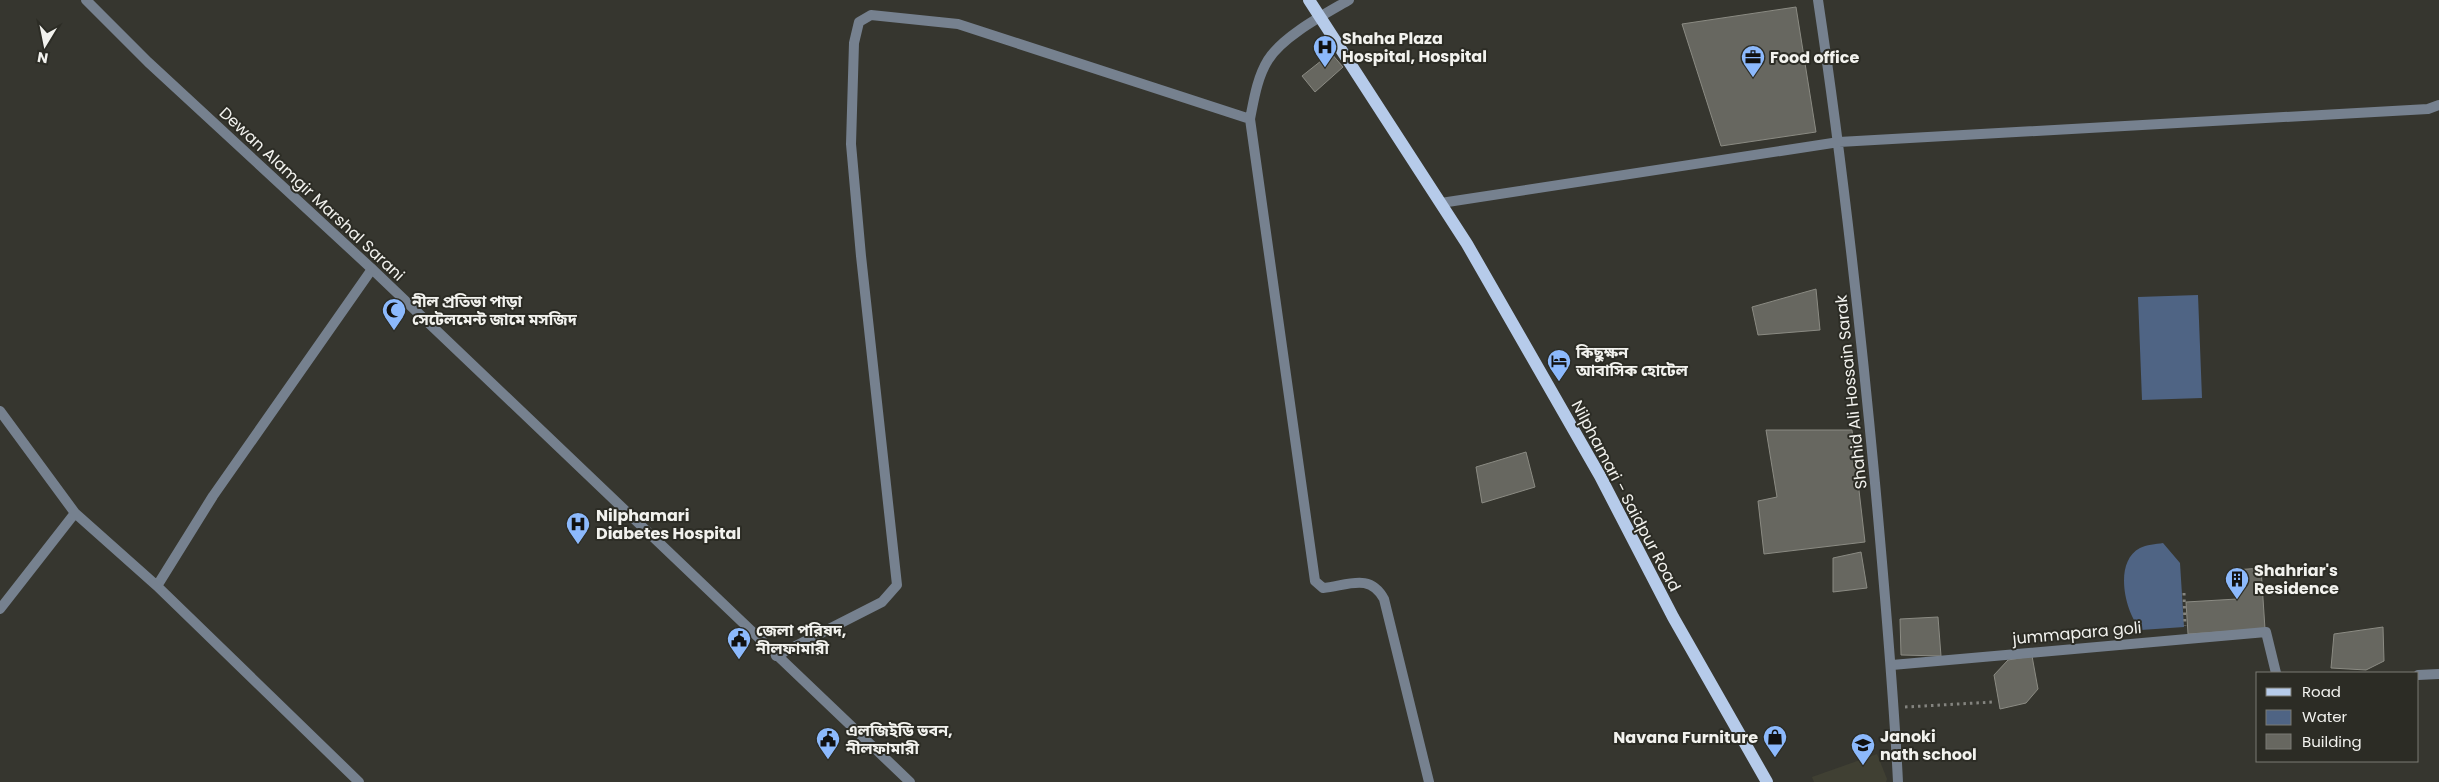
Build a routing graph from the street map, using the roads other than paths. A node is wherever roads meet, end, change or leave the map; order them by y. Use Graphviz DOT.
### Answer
graph roads {
  1 [pos="86,0"];
  2 [pos="1309,0"];
  3 [pos="1349,0"];
  4 [pos="1818,0"];
  5 [pos="1320,17"];
  6 [pos="2439,105"];
  7 [pos="1250,119"];
  8 [pos="1839,142"];
  9 [pos="1441,203"];
  10 [pos="372,269"];
  11 [pos="0,411"];
  12 [pos="75,513"];
  13 [pos="157,586"];
  14 [pos="0,609"];
  15 [pos="776,656"];
  16 [pos="1892,665"];
  17 [pos="2276,672"];
  18 [pos="2439,674"];
  19 [pos="2419,675"];
  20 [pos="359,782"];
  21 [pos="910,782"];
  22 [pos="1429,782"];
  23 [pos="1767,782"];
  24 [pos="1898,782"];
  1 -- 10 [label="street, Dewan Alamgir Marshal Sarani"];
  2 -- 5 [label="main road, Nilphamari - Saidpur Road"];
  3 -- 5 [label="street"];
  4 -- 8 [label="street, Shahid Ali Hossain Sarak"];
  5 -- 7 [label="street"];
  5 -- 9 [label="main road, Nilphamari - Saidpur Road"];
  6 -- 8 [label="street"];
  7 -- 15 [label="street"];
  7 -- 22 [label="street"];
  8 -- 9 [label="street"];
  8 -- 16 [label="street, Shahid Ali Hossain Sarak"];
  9 -- 23 [label="main road, Nilphamari - Saidpur Road"];
  10 -- 13 [label="street"];
  10 -- 15 [label="street, Dewan Alamgir Marshal Sarani"];
  11 -- 12 [label="street"];
  12 -- 13 [label="street"];
  12 -- 14 [label="street"];
  13 -- 20 [label="street"];
  15 -- 21 [label="street, Dewan Alamgir Marshal Sarani"];
  16 -- 17 [label="street, jummapara goli"];
  16 -- 24 [label="street, Shahid Ali Hossain Sarak"];
  18 -- 19 [label="street"];
}
